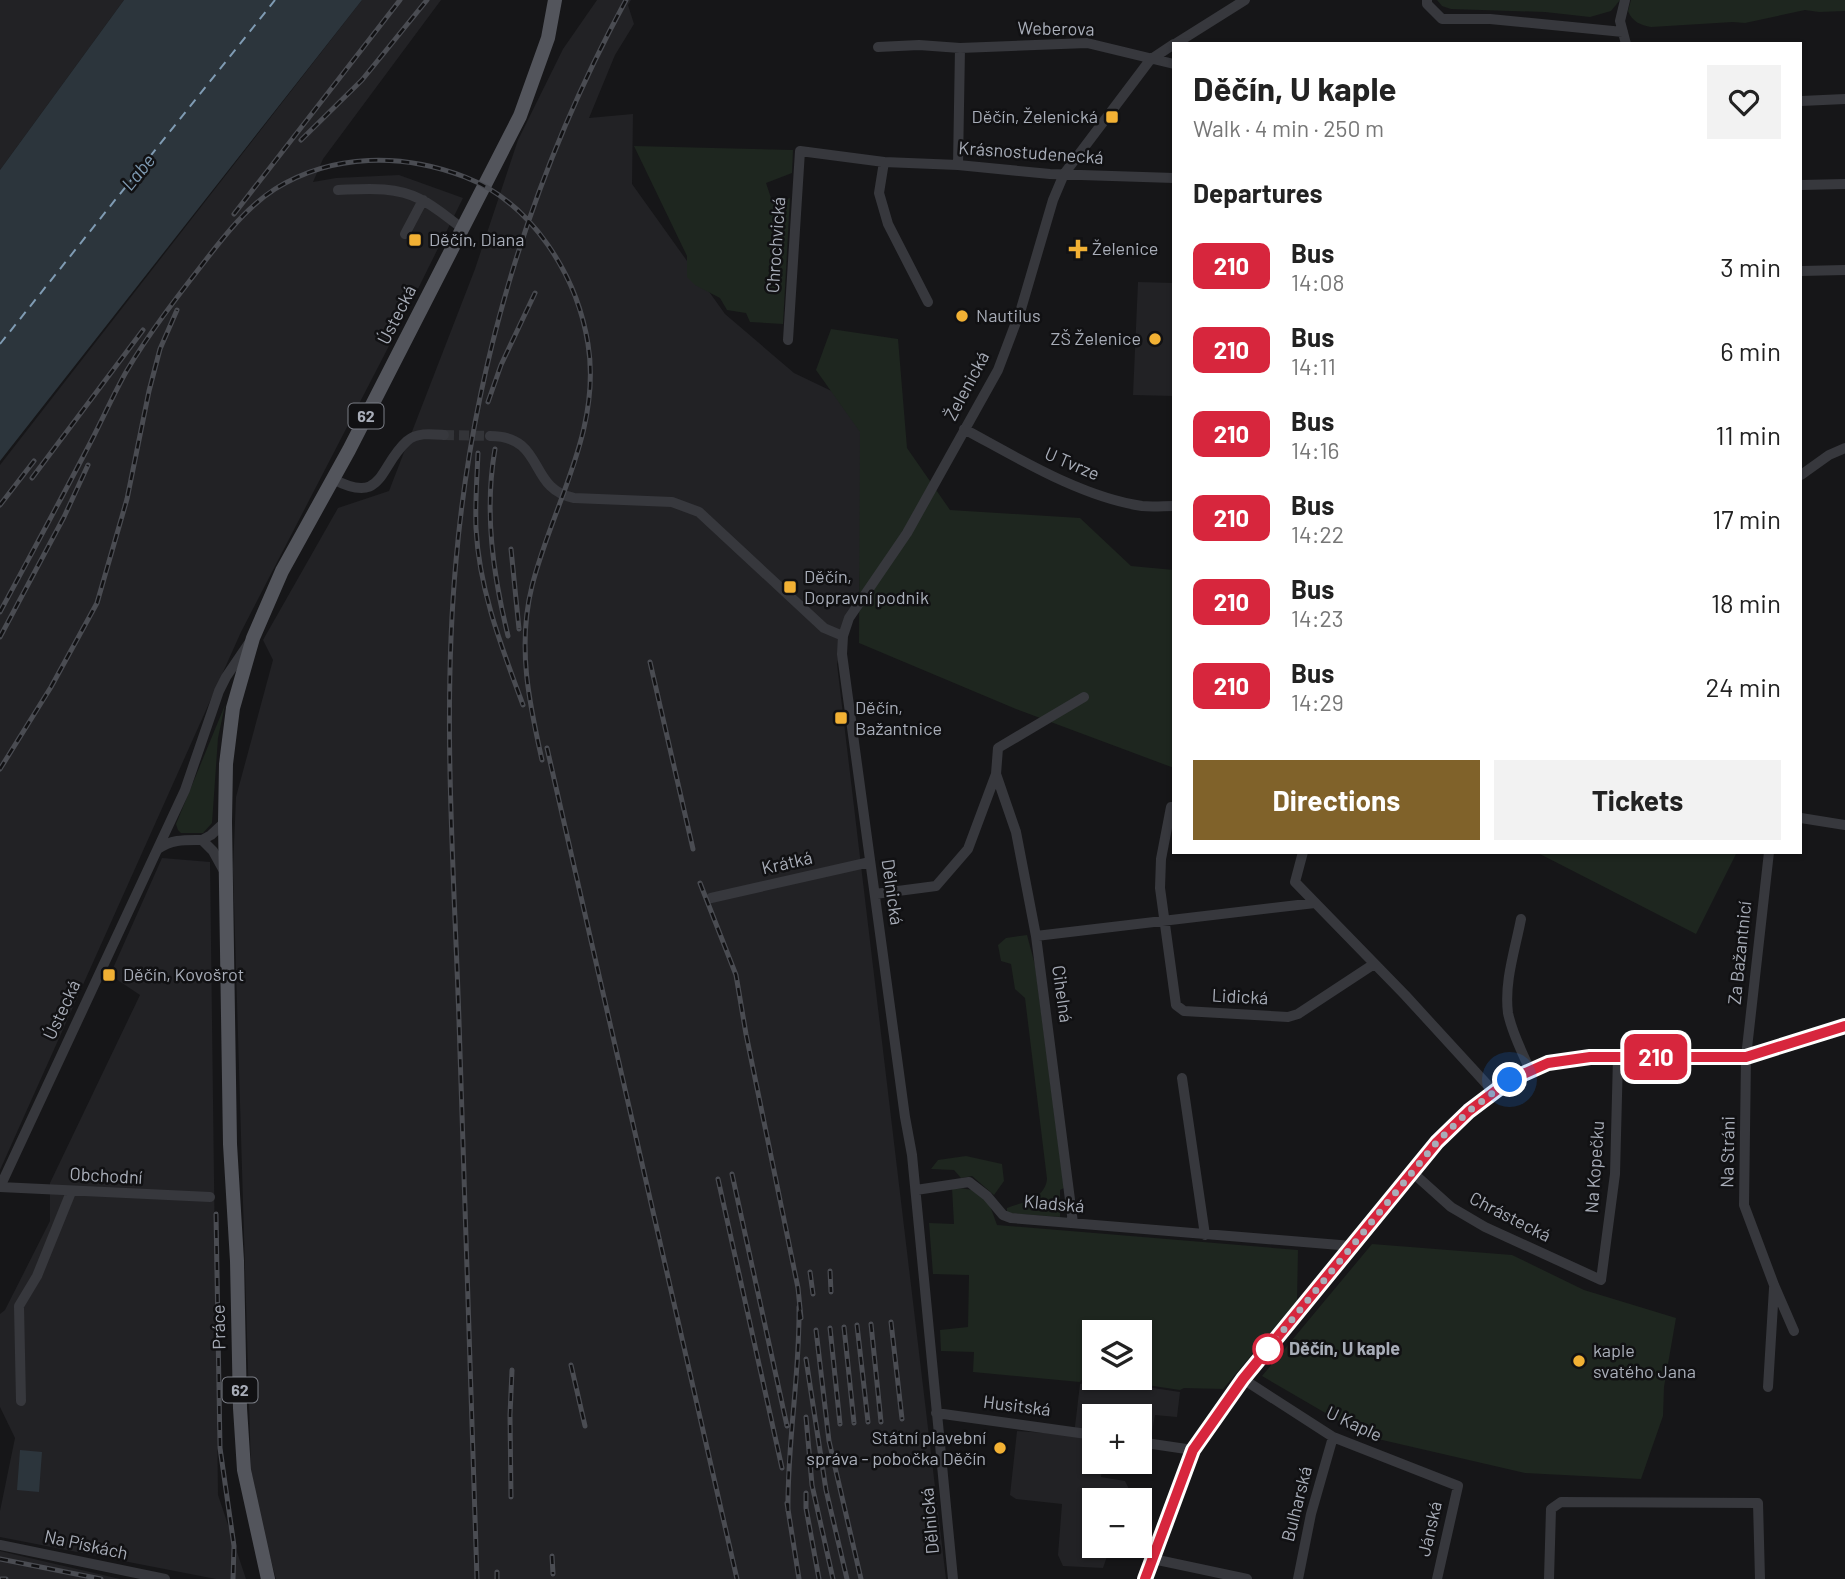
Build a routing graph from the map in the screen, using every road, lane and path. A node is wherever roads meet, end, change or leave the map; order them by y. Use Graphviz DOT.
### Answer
graph roads {
  1 [pos="555,0"];
  2 [pos="1245,0"];
  3 [pos="1427,0"];
  4 [pos="1625,0"];
  5 [pos="1623,32"];
  6 [pos="1178,42"];
  7 [pos="1626,42"];
  8 [pos="1172,46"];
  9 [pos="878,47"];
  10 [pos="960,48"];
  11 [pos="1150,60"];
  12 [pos="1172,64"];
  13 [pos="1845,99"];
  14 [pos="1802,100"];
  15 [pos="800,151"];
  16 [pos="884,162"];
  17 [pos="958,165"];
  18 [pos="1064,174"];
  19 [pos="1172,178"];
  20 [pos="1845,184"];
  21 [pos="1802,185"];
  22 [pos="338,190"];
  23 [pos="423,200"];
  24 [pos="462,228"];
  25 [pos="405,234"];
  26 [pos="1845,270"];
  27 [pos="1802,271"];
  28 [pos="928,302"];
  29 [pos="788,340"];
  30 [pos="964,429"];
  31 [pos="444,435"];
  32 [pos="490,436"];
  33 [pos="1845,448"];
  34 [pos="1802,474"];
  35 [pos="333,479"];
  36 [pos="1172,506"];
  37 [pos="843,636"];
  38 [pos="253,638"];
  39 [pos="1084,697"];
  40 [pos="996,774"];
  41 [pos="1171,807"];
  42 [pos="1802,818"];
  43 [pos="225,822"];
  44 [pos="1845,825"];
  45 [pos="202,840"];
  46 [pos="158,849"];
  47 [pos="1302,854"];
  48 [pos="1769,854"];
  49 [pos="870,862"];
  50 [pos="226,875"];
  51 [pos="875,894"];
  52 [pos="711,898"];
  53 [pos="1315,903"];
  54 [pos="1521,919"];
  55 [pos="1163,920"];
  56 [pos="1036,936"];
  57 [pos="1374,964"];
  58 [pos="1845,1026"];
  59 [pos="1618,1056"];
  60 [pos="1746,1057"];
  61 [pos="1530,1070"];
  62 [pos="1182,1078"];
  63 [pos="1493,1091"];
  64 [pos="1412,1172"];
  65 [pos="0,1187"];
  66 [pos="916,1190"];
  67 [pos="71,1192"];
  68 [pos="210,1198"];
  69 [pos="1073,1223"];
  70 [pos="1205,1235"];
  71 [pos="1352,1246"];
  72 [pos="1601,1280"];
  73 [pos="1774,1285"];
  74 [pos="1794,1331"];
  75 [pos="1243,1379"];
  76 [pos="1768,1387"];
  77 [pos="21,1401"];
  78 [pos="936,1413"];
  79 [pos="1082,1433"];
  80 [pos="1333,1437"];
  81 [pos="1152,1443"];
  82 [pos="1193,1450"];
  83 [pos="1458,1486"];
  84 [pos="0,1545"];
  85 [pos="1153,1559"];
  86 [pos="165,1579"];
  87 [pos="268,1579"];
  88 [pos="953,1579"];
  89 [pos="1145,1579"];
  90 [pos="1247,1579"];
  91 [pos="1298,1579"];
  92 [pos="1437,1579"];
  93 [pos="1549,1579"];
  94 [pos="1760,1579"];
  1 -- 24 [label="main road, Ústecká / 62"];
  2 -- 6 [label="street, Želenická"];
  3 -- 5 [label="street"];
  4 -- 5 [label="street"];
  5 -- 7 [label="street"];
  8 -- 11 [label="street, Želenická"];
  9 -- 10 [label="street, Weberova"];
  10 -- 11 [label="street, Weberova"];
  10 -- 17 [label="street"];
  11 -- 12 [label="street, Weberova"];
  11 -- 18 [label="street, Želenická"];
  13 -- 14 [label="street"];
  15 -- 16 [label="street, Krásnostudenecká"];
  15 -- 29 [label="street, Chrochvická"];
  16 -- 17 [label="street, Krásnostudenecká"];
  16 -- 28 [label="street"];
  17 -- 18 [label="street, Krásnostudenecká"];
  18 -- 19 [label="street, Krásnostudenecká"];
  18 -- 30 [label="street, Želenická"];
  20 -- 21 [label="street"];
  22 -- 23 [label="street"];
  23 -- 24 [label="street"];
  23 -- 25 [label="street"];
  24 -- 35 [label="main road, Ústecká / 62"];
  26 -- 27 [label="street"];
  30 -- 36 [label="street, U Tvrze"];
  30 -- 37 [label="street, Želenická"];
  31 -- 35 [label="street"];
  32 -- 37 [label="street"];
  33 -- 34 [label="street"];
  35 -- 38 [label="main road, Ústecká / 62"];
  37 -- 49 [label="street, Dělnická"];
  38 -- 43 [label="main road, Ústecká / 62"];
  38 -- 46 [label="street, Ústecká"];
  39 -- 40 [label="street"];
  40 -- 51 [label="street"];
  40 -- 56 [label="street, Cihelná"];
  41 -- 55 [label="street"];
  42 -- 44 [label="street"];
  43 -- 45 [label="street"];
  43 -- 50 [label="main road, Ústecká / 62"];
  45 -- 46 [label="street"];
  45 -- 50 [label="street"];
  46 -- 65 [label="street, Ústecká"];
  47 -- 53 [label="street"];
  48 -- 60 [label="street, Za Bažantnicí"];
  49 -- 51 [label="street, Dělnická"];
  49 -- 52 [label="street, Krátká"];
  50 -- 87 [label="main road, Práce / 62"];
  51 -- 66 [label="street, Dělnická"];
  53 -- 55 [label="street"];
  53 -- 57 [label="street"];
  54 -- 61 [label="street"];
  55 -- 56 [label="street"];
  55 -- 57 [label="street, Lidická"];
  56 -- 69 [label="street, Cihelná"];
  57 -- 63 [label="street"];
  58 -- 60 [label="street"];
  59 -- 60 [label="street"];
  59 -- 61 [label="street"];
  59 -- 72 [label="street, Na Kopečku"];
  60 -- 73 [label="street, Na Stráni"];
  61 -- 63 [label="street"];
  62 -- 70 [label="street"];
  63 -- 64 [label="street"];
  64 -- 71 [label="street"];
  64 -- 72 [label="street, Chrástecká"];
  65 -- 67 [label="street, Obchodní"];
  66 -- 69 [label="street, Kladská"];
  66 -- 78 [label="street, Dělnická"];
  67 -- 68 [label="street, Obchodní"];
  67 -- 77 [label="street"];
  69 -- 70 [label="street, Kladská"];
  70 -- 71 [label="street, Kladská"];
  71 -- 75 [label="street"];
  73 -- 74 [label="street, Na Stráni"];
  73 -- 76 [label="street, Na Stráni"];
  75 -- 80 [label="street, U Kaple"];
  75 -- 82 [label="street"];
  78 -- 79 [label="street, Husitská"];
  78 -- 88 [label="street, Dělnická"];
  80 -- 83 [label="street, U Kaple"];
  80 -- 91 [label="street, Bulharská"];
  81 -- 82 [label="street"];
  82 -- 85 [label="street"];
  83 -- 92 [label="street, Jánská"];
  84 -- 86 [label="street, Na Pískách"];
  85 -- 89 [label="street"];
  85 -- 90 [label="street"];
  93 -- 94 [label="street"];
}
